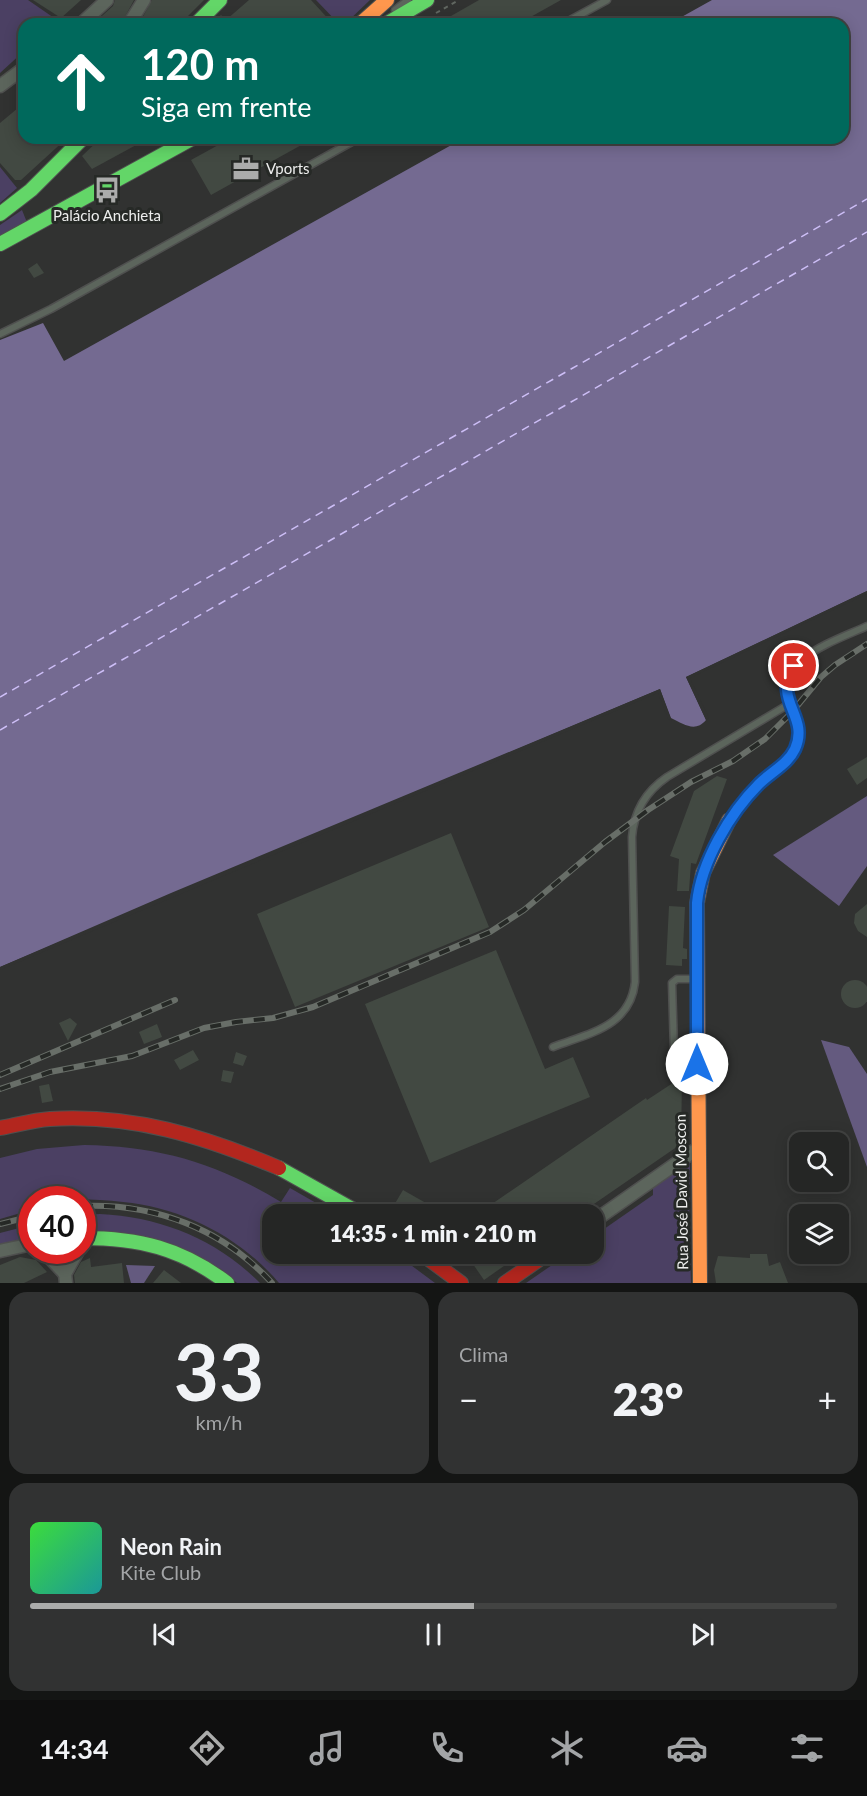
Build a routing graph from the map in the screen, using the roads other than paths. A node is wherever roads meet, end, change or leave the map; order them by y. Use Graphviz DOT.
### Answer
graph roads {
  1 [pos="107,0"];
  2 [pos="144,0"];
  3 [pos="220,0"];
  4 [pos="387,0"];
  5 [pos="408,0"];
  6 [pos="427,0"];
  7 [pos="606,0"];
  8 [pos="88,18"];
  9 [pos="133,18"];
  10 [pos="202,18"];
  11 [pos="367,18"];
  12 [pos="386,18"];
  13 [pos="396,18"];
  14 [pos="574,18"];
  15 [pos="18,72"];
  16 [pos="0,86"];
  17 [pos="77,144"];
  18 [pos="183,144"];
  19 [pos="348,144"];
  20 [pos="0,214"];
  21 [pos="0,244"];
  22 [pos="0,334"];
  23 [pos="867,626"];
  24 [pos="789,704"];
  25 [pos="729,820"];
  26 [pos="697,979"];
  27 [pos="553,1047"];
  28 [pos="674,1050"];
  29 [pos="0,1128"];
  30 [pos="698,1149"];
  31 [pos="344,1204"];
  32 [pos="604,1214"];
  33 [pos="96,1240"];
  34 [pos="18,1248"];
  35 [pos="0,1251"];
  36 [pos="54,1264"];
  37 [pos="72,1264"];
  38 [pos="435,1264"];
  39 [pos="533,1264"];
  40 [pos="65,1281"];
  41 [pos="227,1283"];
  42 [pos="461,1283"];
  43 [pos="505,1283"];
  44 [pos="699,1283"];
  1 -- 8 [label="street"];
  2 -- 9 [label="street"];
  3 -- 10 [label="street"];
  4 -- 11 [label="street"];
  5 -- 12 [label="lane"];
  6 -- 13 [label="street"];
  7 -- 14 [label="lane"];
  15 -- 16 [label="street"];
  17 -- 20 [label="street"];
  18 -- 21 [label="street"];
  19 -- 22 [label="lane"];
  23 -- 24 [label="lane"];
  24 -- 25 [label="lane"];
  24 -- 27 [label="lane"];
  25 -- 26 [label="street, Rua José David Moscon"];
  26 -- 28 [label="lane"];
  26 -- 30 [label="street, Rua José David Moscon"];
  29 -- 31 [label="street"];
  30 -- 32 [label="street"];
  30 -- 44 [label="street, Rua José David Moscon"];
  33 -- 41 [label="street"];
  34 -- 35 [label="street"];
  36 -- 40 [label="street"];
  37 -- 40 [label="street"];
  38 -- 42 [label="street"];
  39 -- 43 [label="street"];
}
